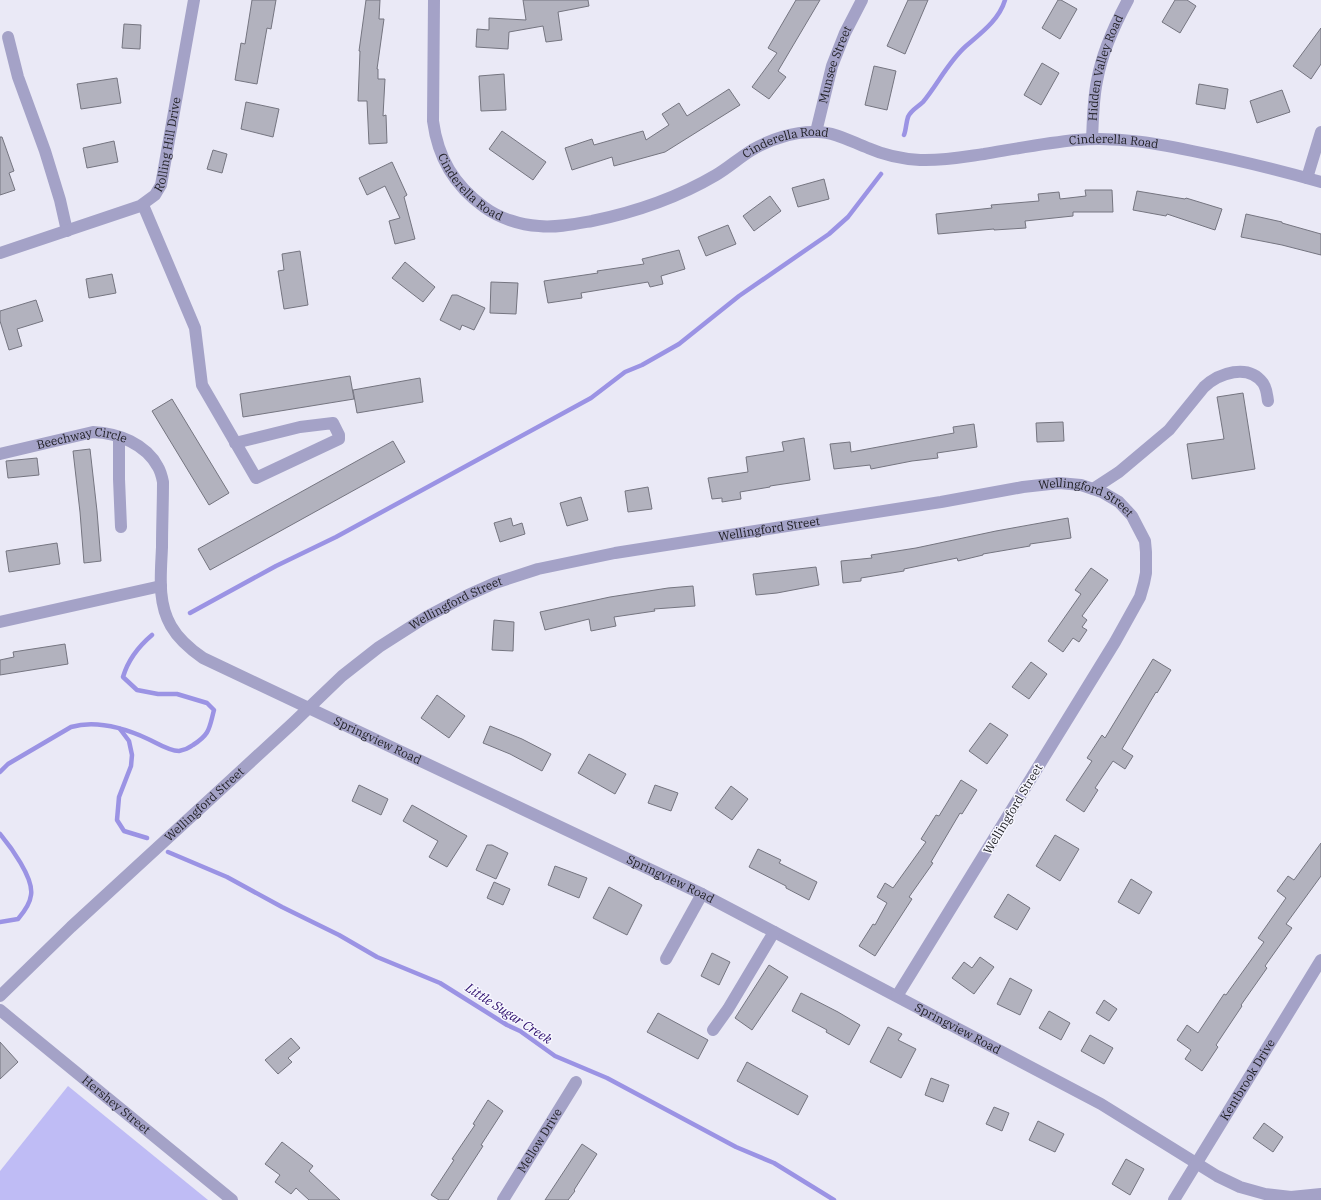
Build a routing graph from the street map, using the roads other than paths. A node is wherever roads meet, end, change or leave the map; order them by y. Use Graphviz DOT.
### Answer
graph roads {
  1 [pos="194,0"];
  2 [pos="434,0"];
  3 [pos="862,0"];
  4 [pos="1128,0"];
  5 [pos="8,37"];
  6 [pos="816,132"];
  7 [pos="1321,132"];
  8 [pos="1092,139"];
  9 [pos="1307,178"];
  10 [pos="1321,182"];
  11 [pos="143,204"];
  12 [pos="67,230"];
  13 [pos="0,253"];
  14 [pos="1268,401"];
  15 [pos="119,436"];
  16 [pos="236,443"];
  17 [pos="0,454"];
  18 [pos="156,463"];
  19 [pos="1093,489"];
  20 [pos="121,527"];
  21 [pos="161,586"];
  22 [pos="0,622"];
  23 [pos="309,708"];
  24 [pos="702,894"];
  25 [pos="774,932"];
  26 [pos="666,959"];
  27 [pos="1321,960"];
  28 [pos="0,996"];
  29 [pos="897,996"];
  30 [pos="0,1010"];
  31 [pos="714,1030"];
  32 [pos="576,1082"];
  33 [pos="1196,1164"];
  34 [pos="1321,1194"];
  35 [pos="232,1200"];
  36 [pos="503,1200"];
  37 [pos="1174,1200"];
  1 -- 11 [label="street, Rolling Hill Drive"];
  2 -- 6 [label="street, Cinderella Road"];
  3 -- 6 [label="street, Munsee Street"];
  4 -- 8 [label="street, Hidden Valley Road"];
  5 -- 12 [label="street"];
  6 -- 8 [label="street, Cinderella Road"];
  7 -- 9 [label="street"];
  8 -- 9 [label="street, Cinderella Road"];
  9 -- 10 [label="street, Cinderella Road"];
  11 -- 12 [label="street, Rolling Hill Drive"];
  11 -- 16 [label="street"];
  12 -- 13 [label="street, Rolling Hill Drive"];
  14 -- 19 [label="street"];
  15 -- 17 [label="street, Beechway Circle"];
  15 -- 18 [label="street, Beechway Circle"];
  15 -- 20 [label="street"];
  16 -- 16 [label="street"];
  18 -- 21 [label="street, Springview Road"];
  19 -- 23 [label="street, Wellingford Street"];
  19 -- 29 [label="street, Wellingford Street"];
  21 -- 22 [label="street"];
  21 -- 23 [label="street, Springview Road"];
  23 -- 24 [label="street, Springview Road"];
  23 -- 28 [label="street, Wellingford Street"];
  24 -- 25 [label="street, Springview Road"];
  24 -- 26 [label="street"];
  25 -- 29 [label="street, Springview Road"];
  25 -- 31 [label="street"];
  27 -- 33 [label="street, Kentbrook Drive"];
  29 -- 33 [label="street, Springview Road"];
  30 -- 35 [label="street, Hershey Street"];
  32 -- 36 [label="street, Mellow Drive"];
  33 -- 34 [label="street, Springview Road"];
  33 -- 37 [label="street, Kentbrook Drive"];
}
